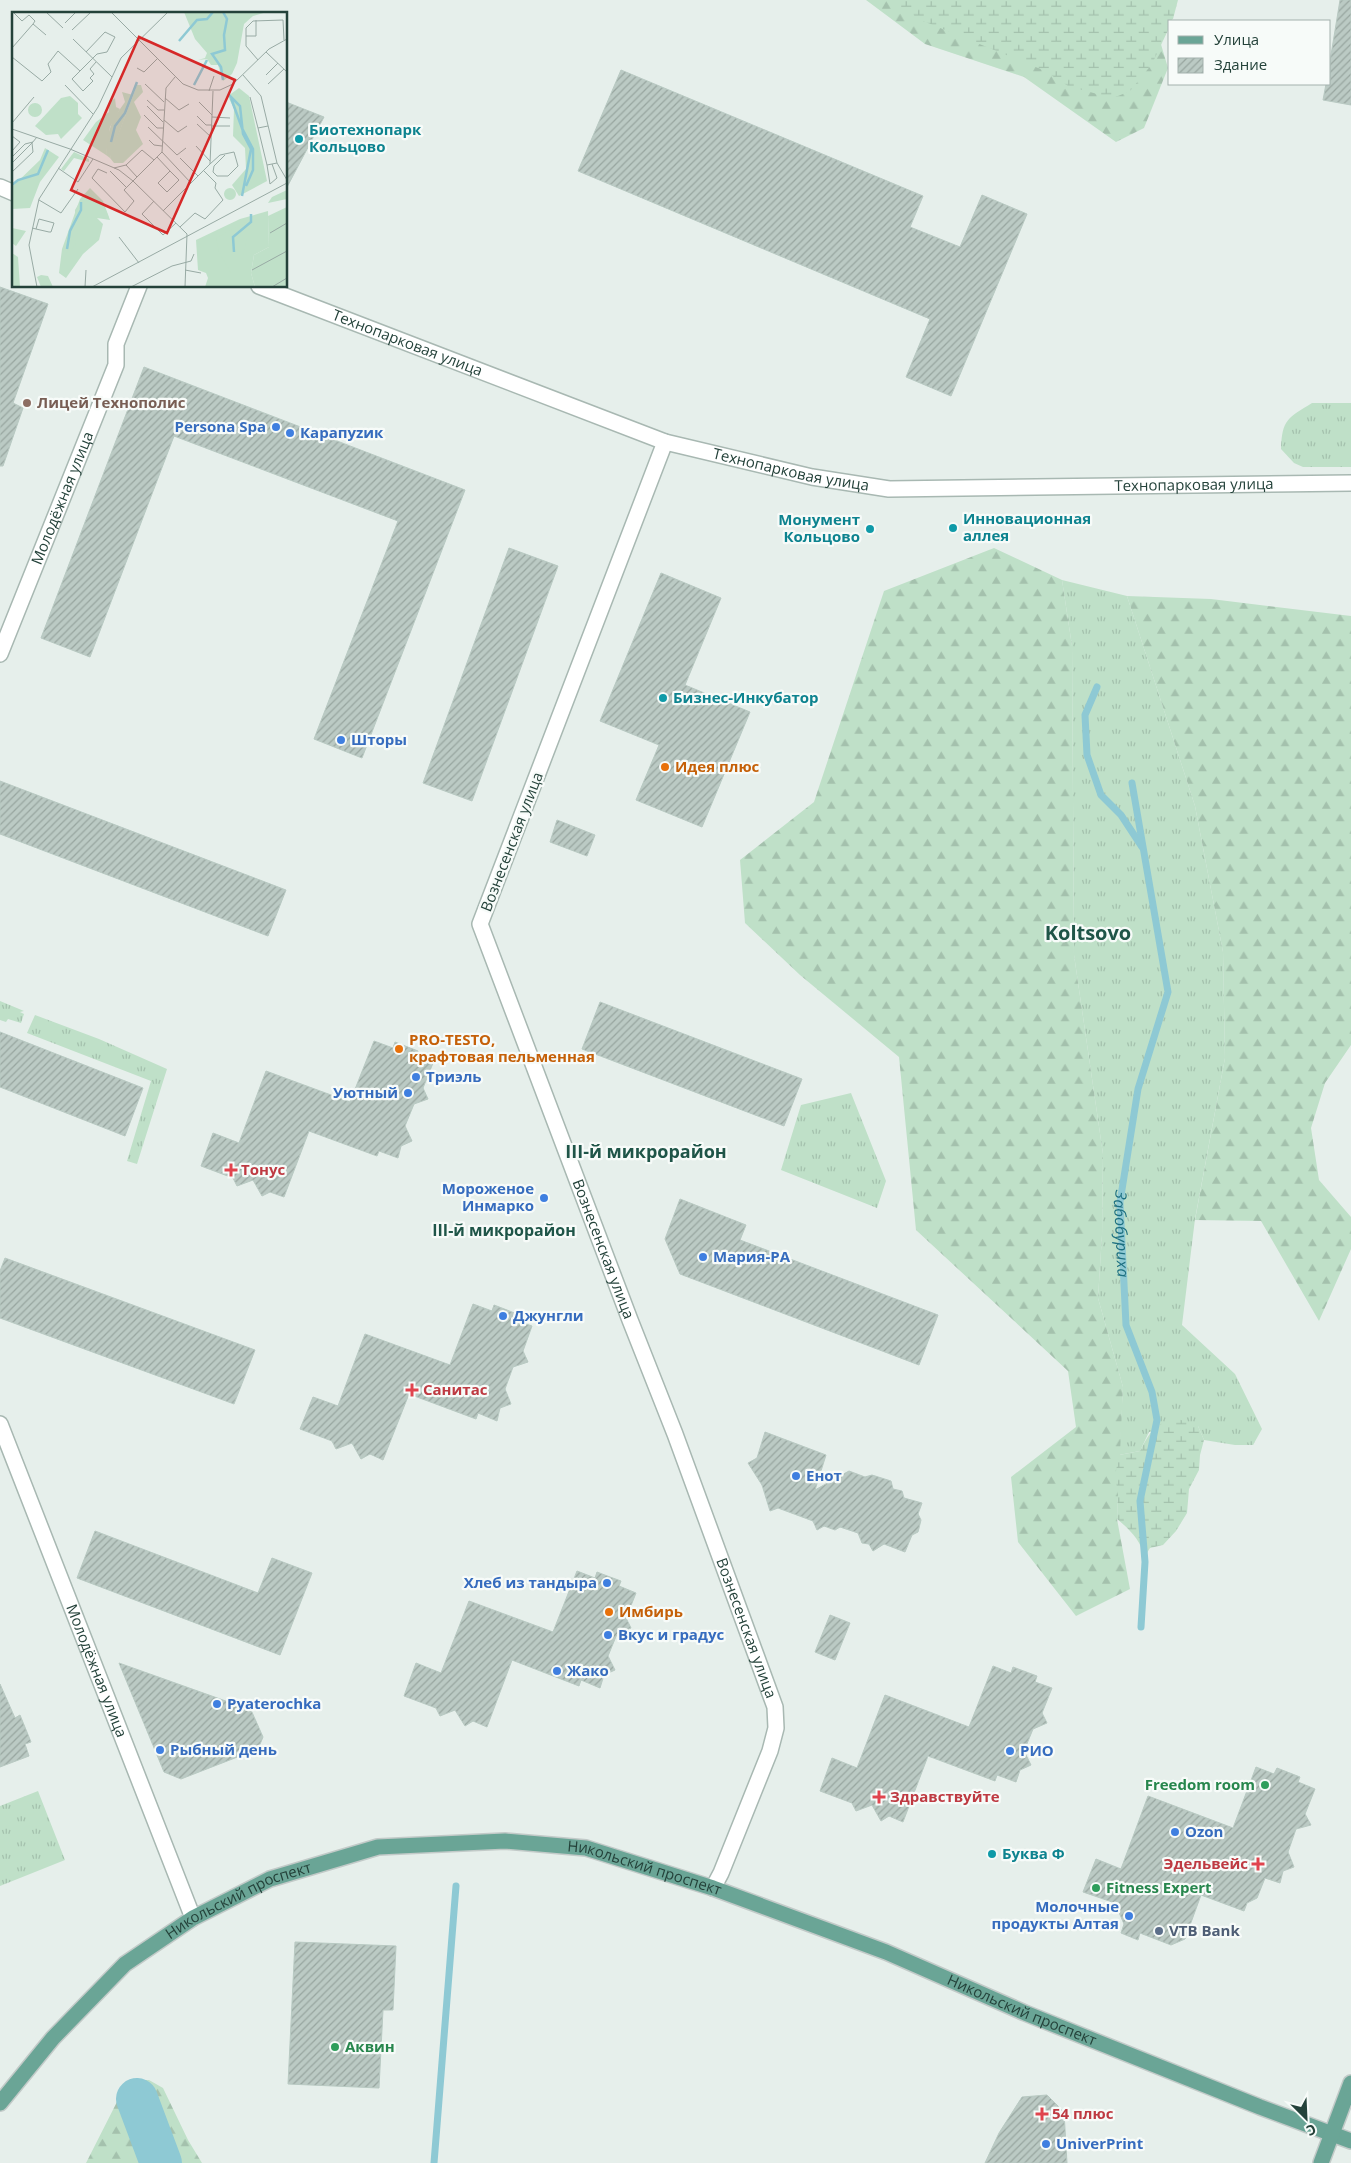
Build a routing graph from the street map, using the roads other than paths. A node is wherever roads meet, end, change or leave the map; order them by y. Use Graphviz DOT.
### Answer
graph roads {
  1 [pos="138,288"];
  2 [pos="265,288"];
  3 [pos="665,442"];
  4 [pos="1351,483"];
  5 [pos="0,654"];
  6 [pos="0,1424"];
  7 [pos="713,1888"];
  8 [pos="193,1918"];
  9 [pos="1351,2083"];
  10 [pos="0,2103"];
  11 [pos="1332,2134"];
  12 [pos="1351,2140"];
  13 [pos="1321,2163"];
  1 -- 5 [label="street, Молодёжная улица"];
  2 -- 3 [label="street, Технопарковая улица"];
  3 -- 4 [label="street, Технопарковая улица"];
  3 -- 7 [label="street, Вознесенская улица"];
  6 -- 8 [label="street, Молодёжная улица"];
  7 -- 8 [label="main road, Никольский проспект"];
  7 -- 11 [label="main road, Никольский проспект"];
  8 -- 10 [label="main road, Никольский проспект"];
  9 -- 11 [label="main road"];
  11 -- 12 [label="main road, Никольский проспект"];
  11 -- 13 [label="main road"];
}
